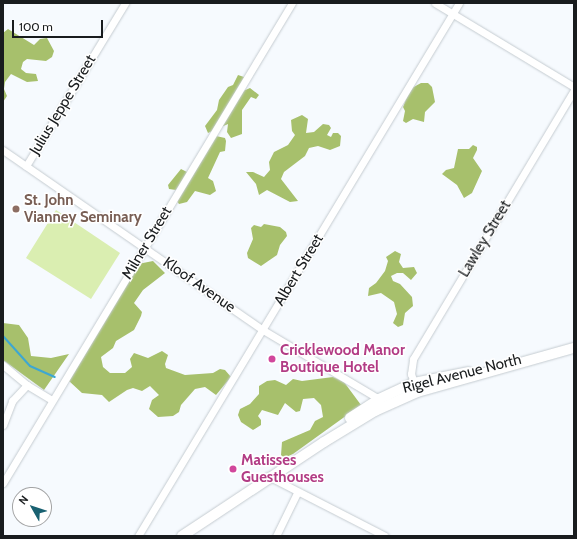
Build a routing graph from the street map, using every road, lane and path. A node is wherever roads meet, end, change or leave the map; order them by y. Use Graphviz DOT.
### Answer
graph roads {
  1 [pos="124,3"];
  2 [pos="292,3"];
  3 [pos="435,3"];
  4 [pos="460,3"];
  5 [pos="453,14"];
  6 [pos="574,88"];
  7 [pos="3,150"];
  8 [pos="26,166"];
  9 [pos="144,247"];
  10 [pos="263,330"];
  11 [pos="574,343"];
  12 [pos="574,348"];
  13 [pos="3,365"];
  14 [pos="27,385"];
  15 [pos="416,387"];
  16 [pos="379,399"];
  17 [pos="52,400"];
  18 [pos="396,402"];
  19 [pos="375,411"];
  20 [pos="3,425"];
  21 [pos="268,476"];
  22 [pos="3,483"];
  23 [pos="297,493"];
  24 [pos="138,536"];
  25 [pos="182,536"];
  26 [pos="276,536"];
  27 [pos="385,536"];
  1 -- 8 [label="street, Julius Jeppe Street"];
  2 -- 9 [label="street, Milner Street"];
  3 -- 5 [label="street"];
  4 -- 5 [label="street, Albert Street"];
  5 -- 6 [label="street"];
  5 -- 10 [label="street, Albert Street"];
  6 -- 15 [label="street, Lawley Street"];
  7 -- 8 [label="street, Kloof Avenue"];
  8 -- 9 [label="street, Kloof Avenue"];
  9 -- 10 [label="street, Kloof Avenue"];
  9 -- 17 [label="street, Milner Street"];
  10 -- 16 [label="street, Kloof Avenue"];
  10 -- 24 [label="street, Albert Street"];
  11 -- 15 [label="main road, Rigel Avenue North"];
  12 -- 15 [label="main road, Rigel Avenue North"];
  13 -- 14 [label="street"];
  14 -- 17 [label="street"];
  14 -- 20 [label="street"];
  15 -- 16 [label="main road, Rigel Avenue North"];
  15 -- 18 [label="main road, Rigel Avenue North"];
  16 -- 18 [label="main road"];
  16 -- 19 [label="main road"];
  16 -- 21 [label="main road, Rigel Avenue North"];
  17 -- 22 [label="street, Milner Street"];
  18 -- 19 [label="main road, Rigel Avenue North"];
  19 -- 21 [label="main road, Rigel Avenue North"];
  21 -- 23 [label="street"];
  21 -- 25 [label="main road, Rigel Avenue North"];
  23 -- 26 [label="street"];
  23 -- 27 [label="street"];
}
